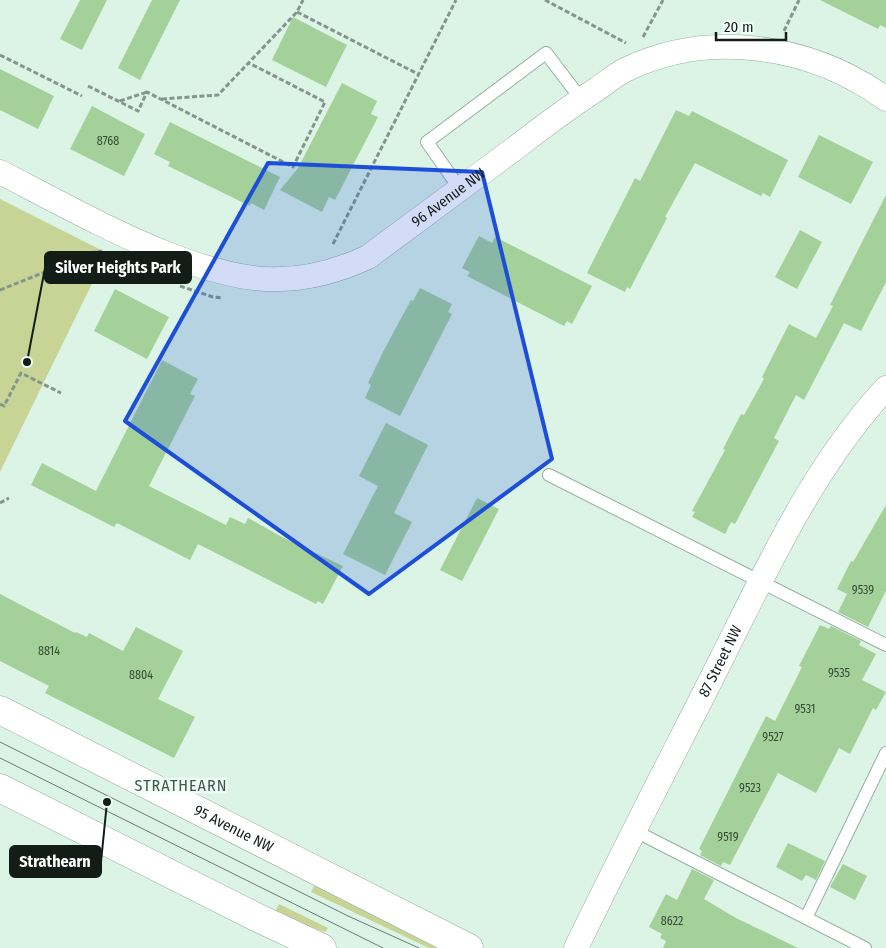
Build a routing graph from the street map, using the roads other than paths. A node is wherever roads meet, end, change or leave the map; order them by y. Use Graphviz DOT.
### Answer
graph roads {
  1 [pos="582,99"];
  2 [pos="886,99"];
  3 [pos="0,172"];
  4 [pos="460,189"];
  5 [pos="886,388"];
  6 [pos="549,475"];
  7 [pos="760,582"];
  8 [pos="886,645"];
  9 [pos="0,710"];
  10 [pos="886,753"];
  11 [pos="0,788"];
  12 [pos="634,830"];
  13 [pos="806,918"];
  14 [pos="322,948"];
  15 [pos="469,948"];
  16 [pos="576,948"];
  17 [pos="866,948"];
  1 -- 2 [label="street, 96 Avenue NW"];
  1 -- 4 [label="street, 96 Avenue NW"];
  1 -- 4 [label="lane"];
  3 -- 4 [label="street, 96 Avenue NW"];
  5 -- 7 [label="street, 87 Street NW"];
  6 -- 7 [label="lane"];
  7 -- 8 [label="lane"];
  7 -- 12 [label="street, 87 Street NW"];
  9 -- 15 [label="street, 95 Avenue NW"];
  10 -- 13 [label="lane"];
  11 -- 14 [label="street"];
  12 -- 13 [label="lane"];
  12 -- 16 [label="street, 87 Street NW"];
  13 -- 17 [label="lane"];
}
